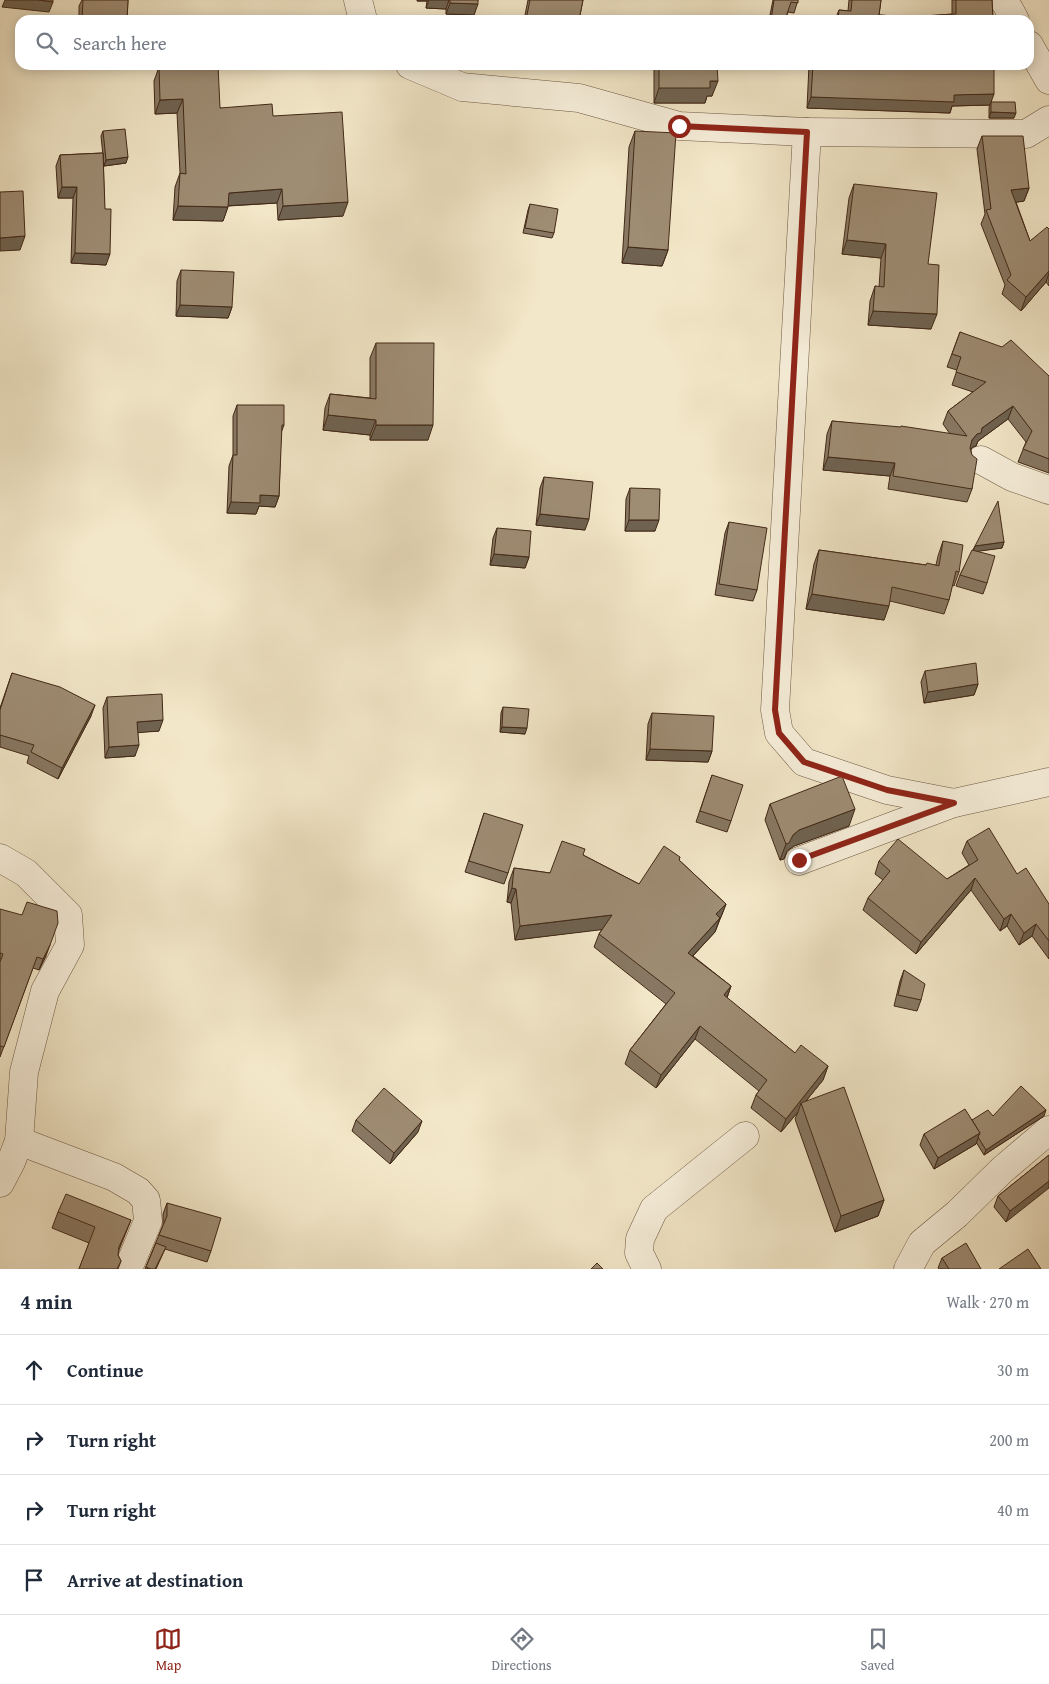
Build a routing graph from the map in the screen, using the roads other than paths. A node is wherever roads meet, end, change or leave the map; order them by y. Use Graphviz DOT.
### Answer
graph roads {
  1 [pos="358,0"];
  2 [pos="1004,0"];
  3 [pos="362,15"];
  4 [pos="1012,15"];
  5 [pos="1034,54"];
  6 [pos="422,70"];
  7 [pos="1049,80"];
  8 [pos="1049,120"];
  9 [pos="807,132"];
  10 [pos="981,460"];
  11 [pos="1049,490"];
  12 [pos="1049,782"];
  13 [pos="954,803"];
  14 [pos="0,858"];
  15 [pos="799,860"];
  16 [pos="1049,1130"];
  17 [pos="745,1136"];
  18 [pos="19,1141"];
  19 [pos="0,1183"];
  20 [pos="128,1269"];
  21 [pos="647,1269"];
  22 [pos="908,1269"];
  1 -- 3 [label="street"];
  2 -- 4 [label="street"];
  5 -- 7 [label="street"];
  6 -- 9 [label="street"];
  8 -- 9 [label="street"];
  9 -- 13 [label="street"];
  10 -- 11 [label="street"];
  12 -- 13 [label="street"];
  13 -- 15 [label="street"];
  14 -- 18 [label="street"];
  16 -- 22 [label="street"];
  17 -- 21 [label="street"];
  18 -- 19 [label="street"];
  18 -- 20 [label="street"];
}
